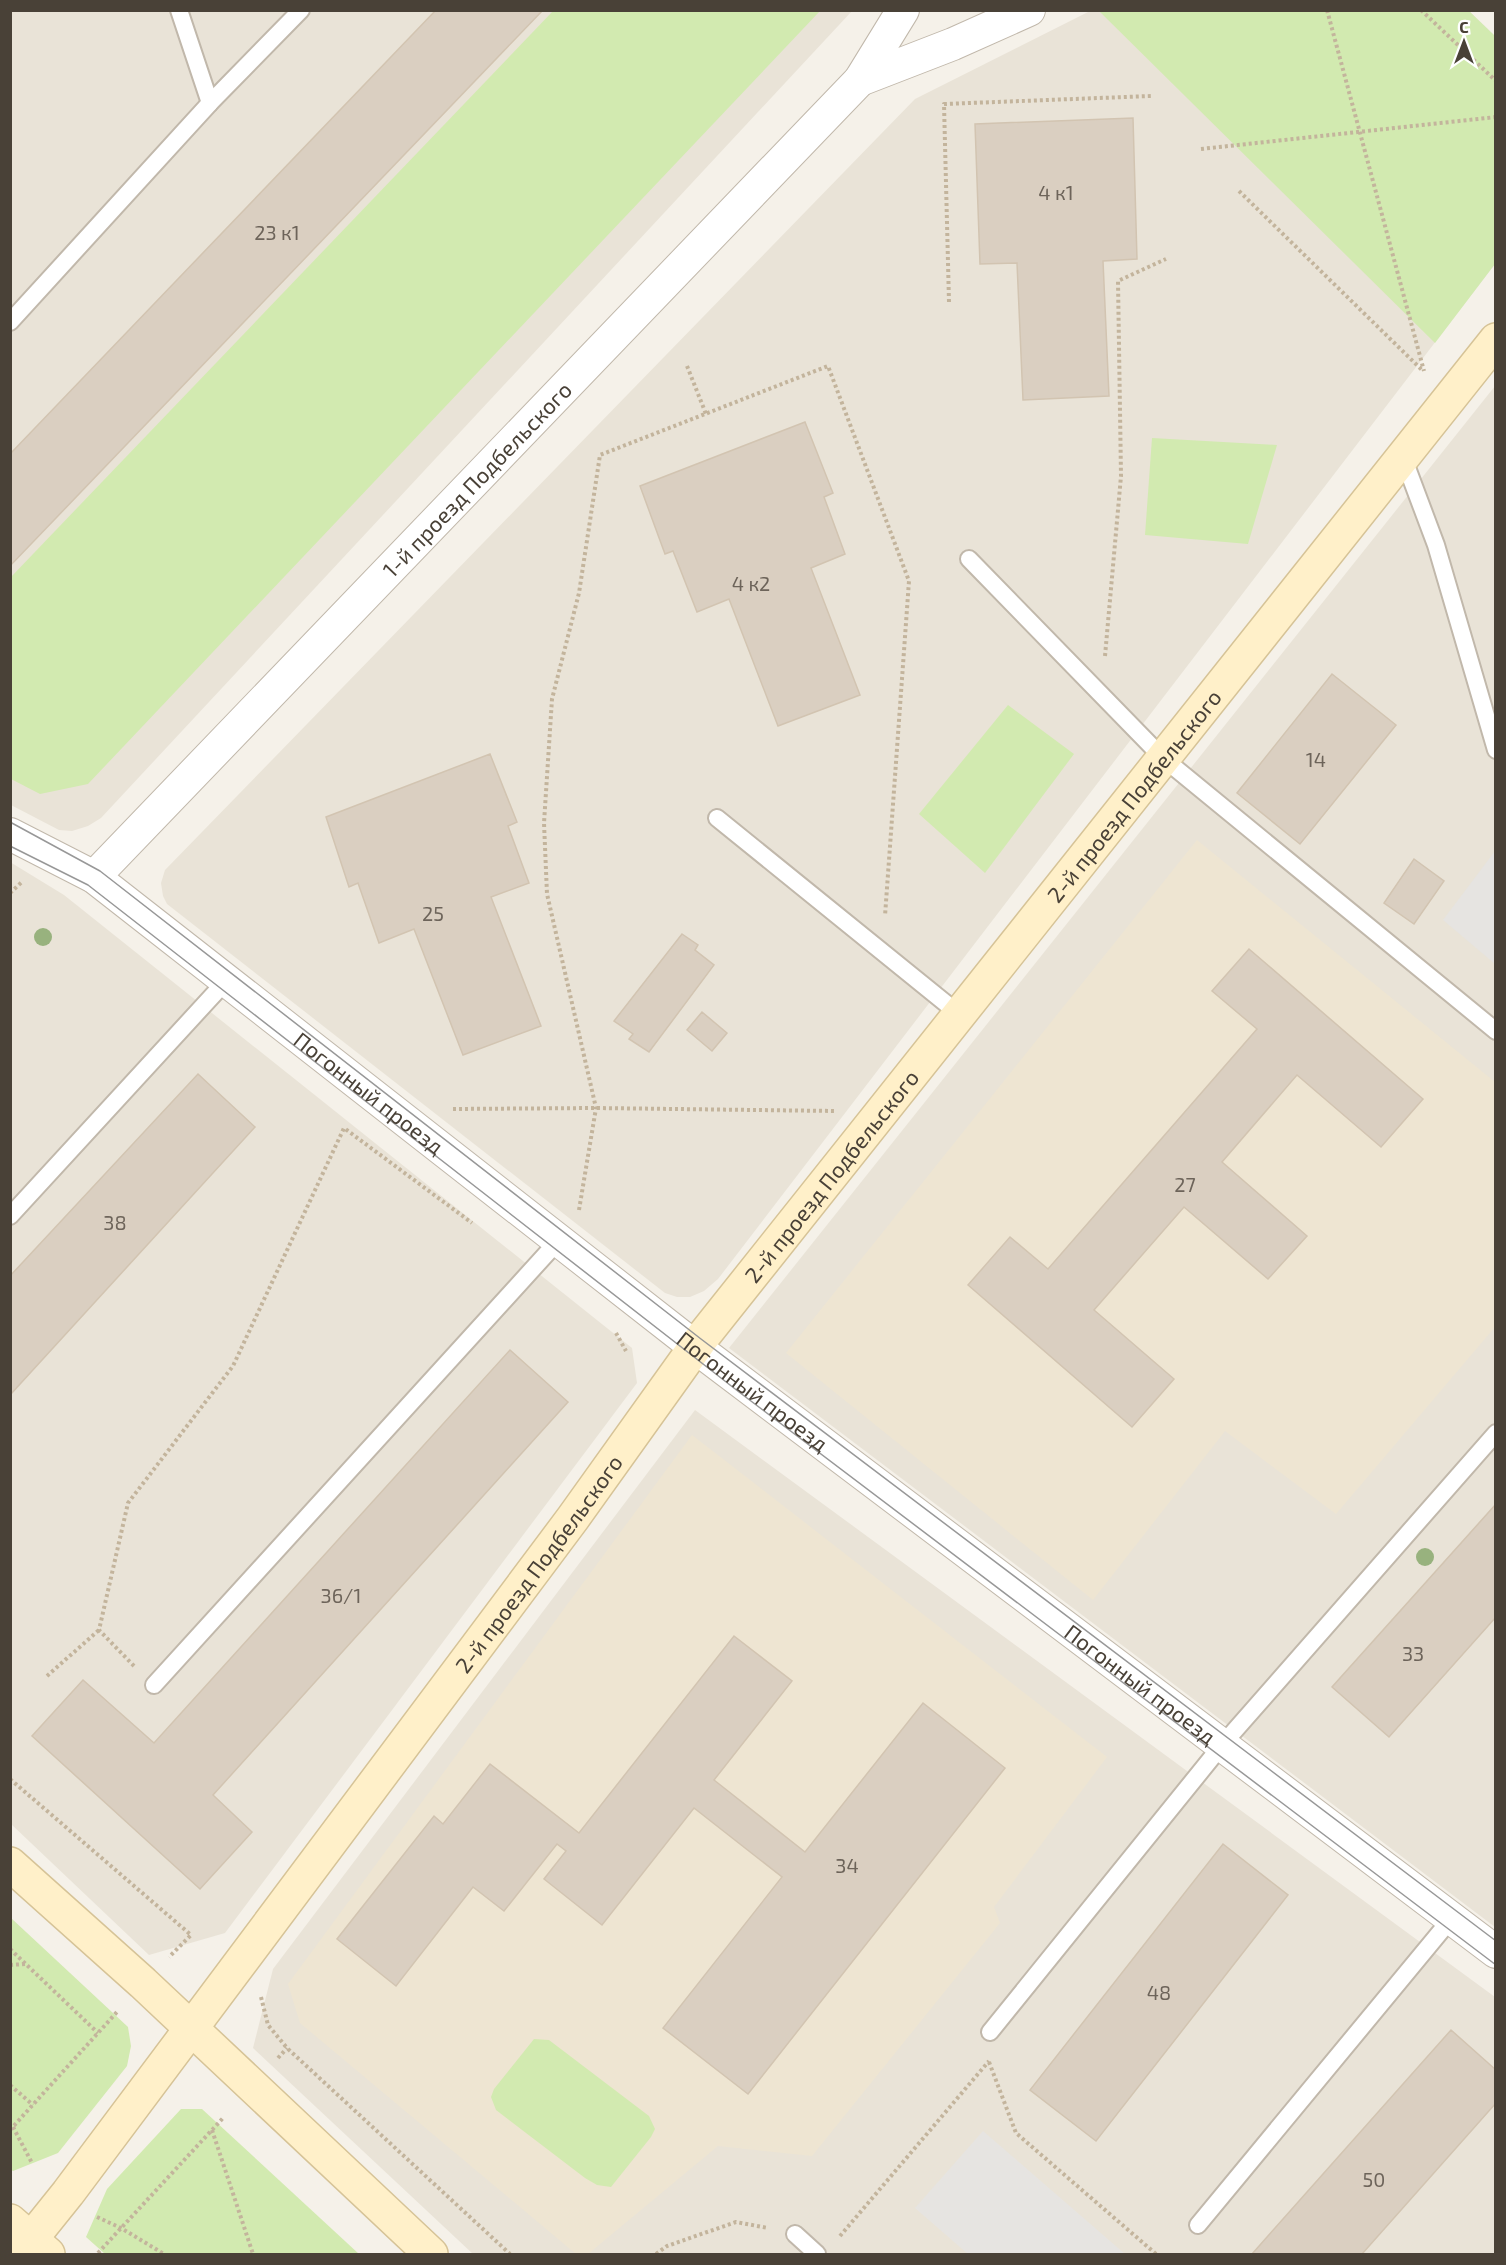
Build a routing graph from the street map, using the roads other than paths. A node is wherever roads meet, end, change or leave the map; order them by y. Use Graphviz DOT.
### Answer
graph roads {
  1 [pos="179,10"];
  2 [pos="300,10"];
  3 [pos="904,10"];
  4 [pos="1029,10"];
  5 [pos="953,44"];
  6 [pos="860,80"];
  7 [pos="210,103"];
  8 [pos="10,322"];
  9 [pos="1496,340"];
  10 [pos="1403,457"];
  11 [pos="969,559"];
  12 [pos="1496,750"];
  13 [pos="1163,758"];
  14 [pos="717,818"];
  15 [pos="10,834"];
  16 [pos="94,877"];
  17 [pos="226,981"];
  18 [pos="959,1014"];
  19 [pos="1496,1031"];
  20 [pos="10,1216"];
  21 [pos="559,1240"];
  22 [pos="695,1347"];
  23 [pos="1496,1433"];
  24 [pos="154,1685"];
  25 [pos="1222,1745"];
  26 [pos="10,1864"];
  27 [pos="1451,1919"];
  28 [pos="1496,1953"];
  29 [pos="191,2029"];
  30 [pos="990,2032"];
  31 [pos="1198,2225"];
  32 [pos="795,2234"];
  33 [pos="27,2243"];
  34 [pos="431,2254"];
  35 [pos="817,2254"];
  1 -- 7 [label="lane"];
  2 -- 7 [label="lane"];
  3 -- 5 [label="street"];
  3 -- 6 [label="street, 1-й проезд Подбельского"];
  4 -- 5 [label="street, 1-й проезд Подбельского"];
  5 -- 6 [label="street, 1-й проезд Подбельского"];
  6 -- 16 [label="street, 1-й проезд Подбельского"];
  7 -- 8 [label="lane"];
  9 -- 10 [label="street, 2-й проезд Подбельского"];
  10 -- 12 [label="lane"];
  10 -- 13 [label="street, 2-й проезд Подбельского"];
  11 -- 13 [label="lane"];
  13 -- 18 [label="street, 2-й проезд Подбельского"];
  13 -- 19 [label="lane"];
  14 -- 18 [label="lane"];
  15 -- 16 [label="street, Погонный проезд"];
  16 -- 17 [label="street, Погонный проезд"];
  17 -- 20 [label="lane"];
  17 -- 21 [label="street, Погонный проезд"];
  18 -- 22 [label="street, 2-й проезд Подбельского"];
  21 -- 22 [label="street, Погонный проезд"];
  21 -- 24 [label="lane"];
  22 -- 25 [label="street, Погонный проезд"];
  22 -- 29 [label="street, 2-й проезд Подбельского"];
  23 -- 25 [label="lane"];
  25 -- 27 [label="street, Погонный проезд"];
  25 -- 30 [label="lane"];
  26 -- 29 [label="street"];
  27 -- 28 [label="street, Погонный проезд"];
  27 -- 31 [label="lane"];
  29 -- 33 [label="street, 2-й проезд Подбельского"];
  29 -- 34 [label="street"];
  32 -- 35 [label="lane"];
}
